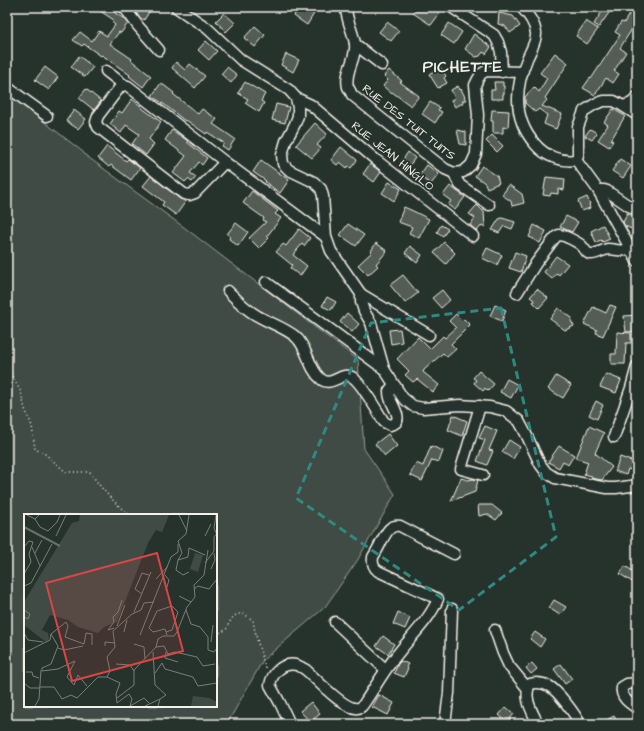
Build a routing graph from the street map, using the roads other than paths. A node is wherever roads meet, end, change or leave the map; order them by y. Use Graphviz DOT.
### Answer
graph roads {
  1 [pos="124,7"];
  2 [pos="176,7"];
  3 [pos="346,7"];
  4 [pos="451,7"];
  5 [pos="522,7"];
  6 [pos="355,44"];
  7 [pos="159,50"];
  8 [pos="382,65"];
  9 [pos="106,71"];
  10 [pos="502,72"];
  11 [pos="522,72"];
  12 [pos="124,85"];
  13 [pos="7,87"];
  14 [pos="637,97"];
  15 [pos="296,98"];
  16 [pos="623,106"];
  17 [pos="637,115"];
  18 [pos="47,116"];
  19 [pos="576,160"];
  20 [pos="225,162"];
  21 [pos="454,173"];
  22 [pos="598,190"];
  23 [pos="489,205"];
  24 [pos="637,209"];
  25 [pos="473,236"];
  26 [pos="326,237"];
  27 [pos="630,249"];
  28 [pos="637,261"];
  29 [pos="266,282"];
  30 [pos="228,291"];
  31 [pos="518,293"];
  32 [pos="361,294"];
  33 [pos="429,335"];
  34 [pos="637,366"];
  35 [pos="384,369"];
  36 [pos="396,387"];
  37 [pos="480,406"];
  38 [pos="614,437"];
  39 [pos="483,475"];
  40 [pos="637,485"];
  41 [pos="454,554"];
  42 [pos="452,609"];
  43 [pos="335,622"];
  44 [pos="495,630"];
  45 [pos="385,670"];
  46 [pos="637,683"];
  47 [pos="528,689"];
  48 [pos="637,708"];
  49 [pos="290,724"];
  50 [pos="445,724"];
  51 [pos="538,724"];
  52 [pos="580,724"];
  1 -- 7 [label="street"];
  2 -- 15 [label="street, RUE JEAN HINGLO"];
  3 -- 6 [label="street, RUE DES TUIT TUITS"];
  4 -- 10 [label="street"];
  5 -- 11 [label="street"];
  6 -- 8 [label="street"];
  6 -- 21 [label="street, RUE DES TUIT TUITS"];
  9 -- 12 [label="street"];
  10 -- 11 [label="street, RUE DES TUIT TUITS"];
  10 -- 21 [label="street, RUE DES TUIT TUITS"];
  11 -- 19 [label="street"];
  12 -- 20 [label="street"];
  12 -- 20 [label="street"];
  13 -- 18 [label="street"];
  14 -- 16 [label="street"];
  15 -- 25 [label="street, RUE JEAN HINGLO"];
  15 -- 26 [label="street"];
  16 -- 17 [label="street"];
  16 -- 19 [label="street"];
  19 -- 22 [label="street"];
  20 -- 26 [label="street"];
  21 -- 23 [label="street"];
  22 -- 24 [label="street"];
  22 -- 27 [label="street"];
  26 -- 32 [label="street"];
  27 -- 28 [label="street"];
  27 -- 31 [label="street"];
  29 -- 35 [label="street"];
  30 -- 36 [label="street"];
  32 -- 33 [label="street"];
  32 -- 35 [label="street"];
  34 -- 38 [label="street"];
  35 -- 36 [label="street"];
  36 -- 37 [label="street"];
  37 -- 39 [label="street"];
  37 -- 40 [label="street"];
  41 -- 45 [label="street"];
  42 -- 50 [label="street"];
  43 -- 45 [label="street"];
  44 -- 47 [label="street"];
  45 -- 49 [label="street"];
  46 -- 48 [label="street"];
  47 -- 51 [label="street"];
  47 -- 52 [label="street"];
}
